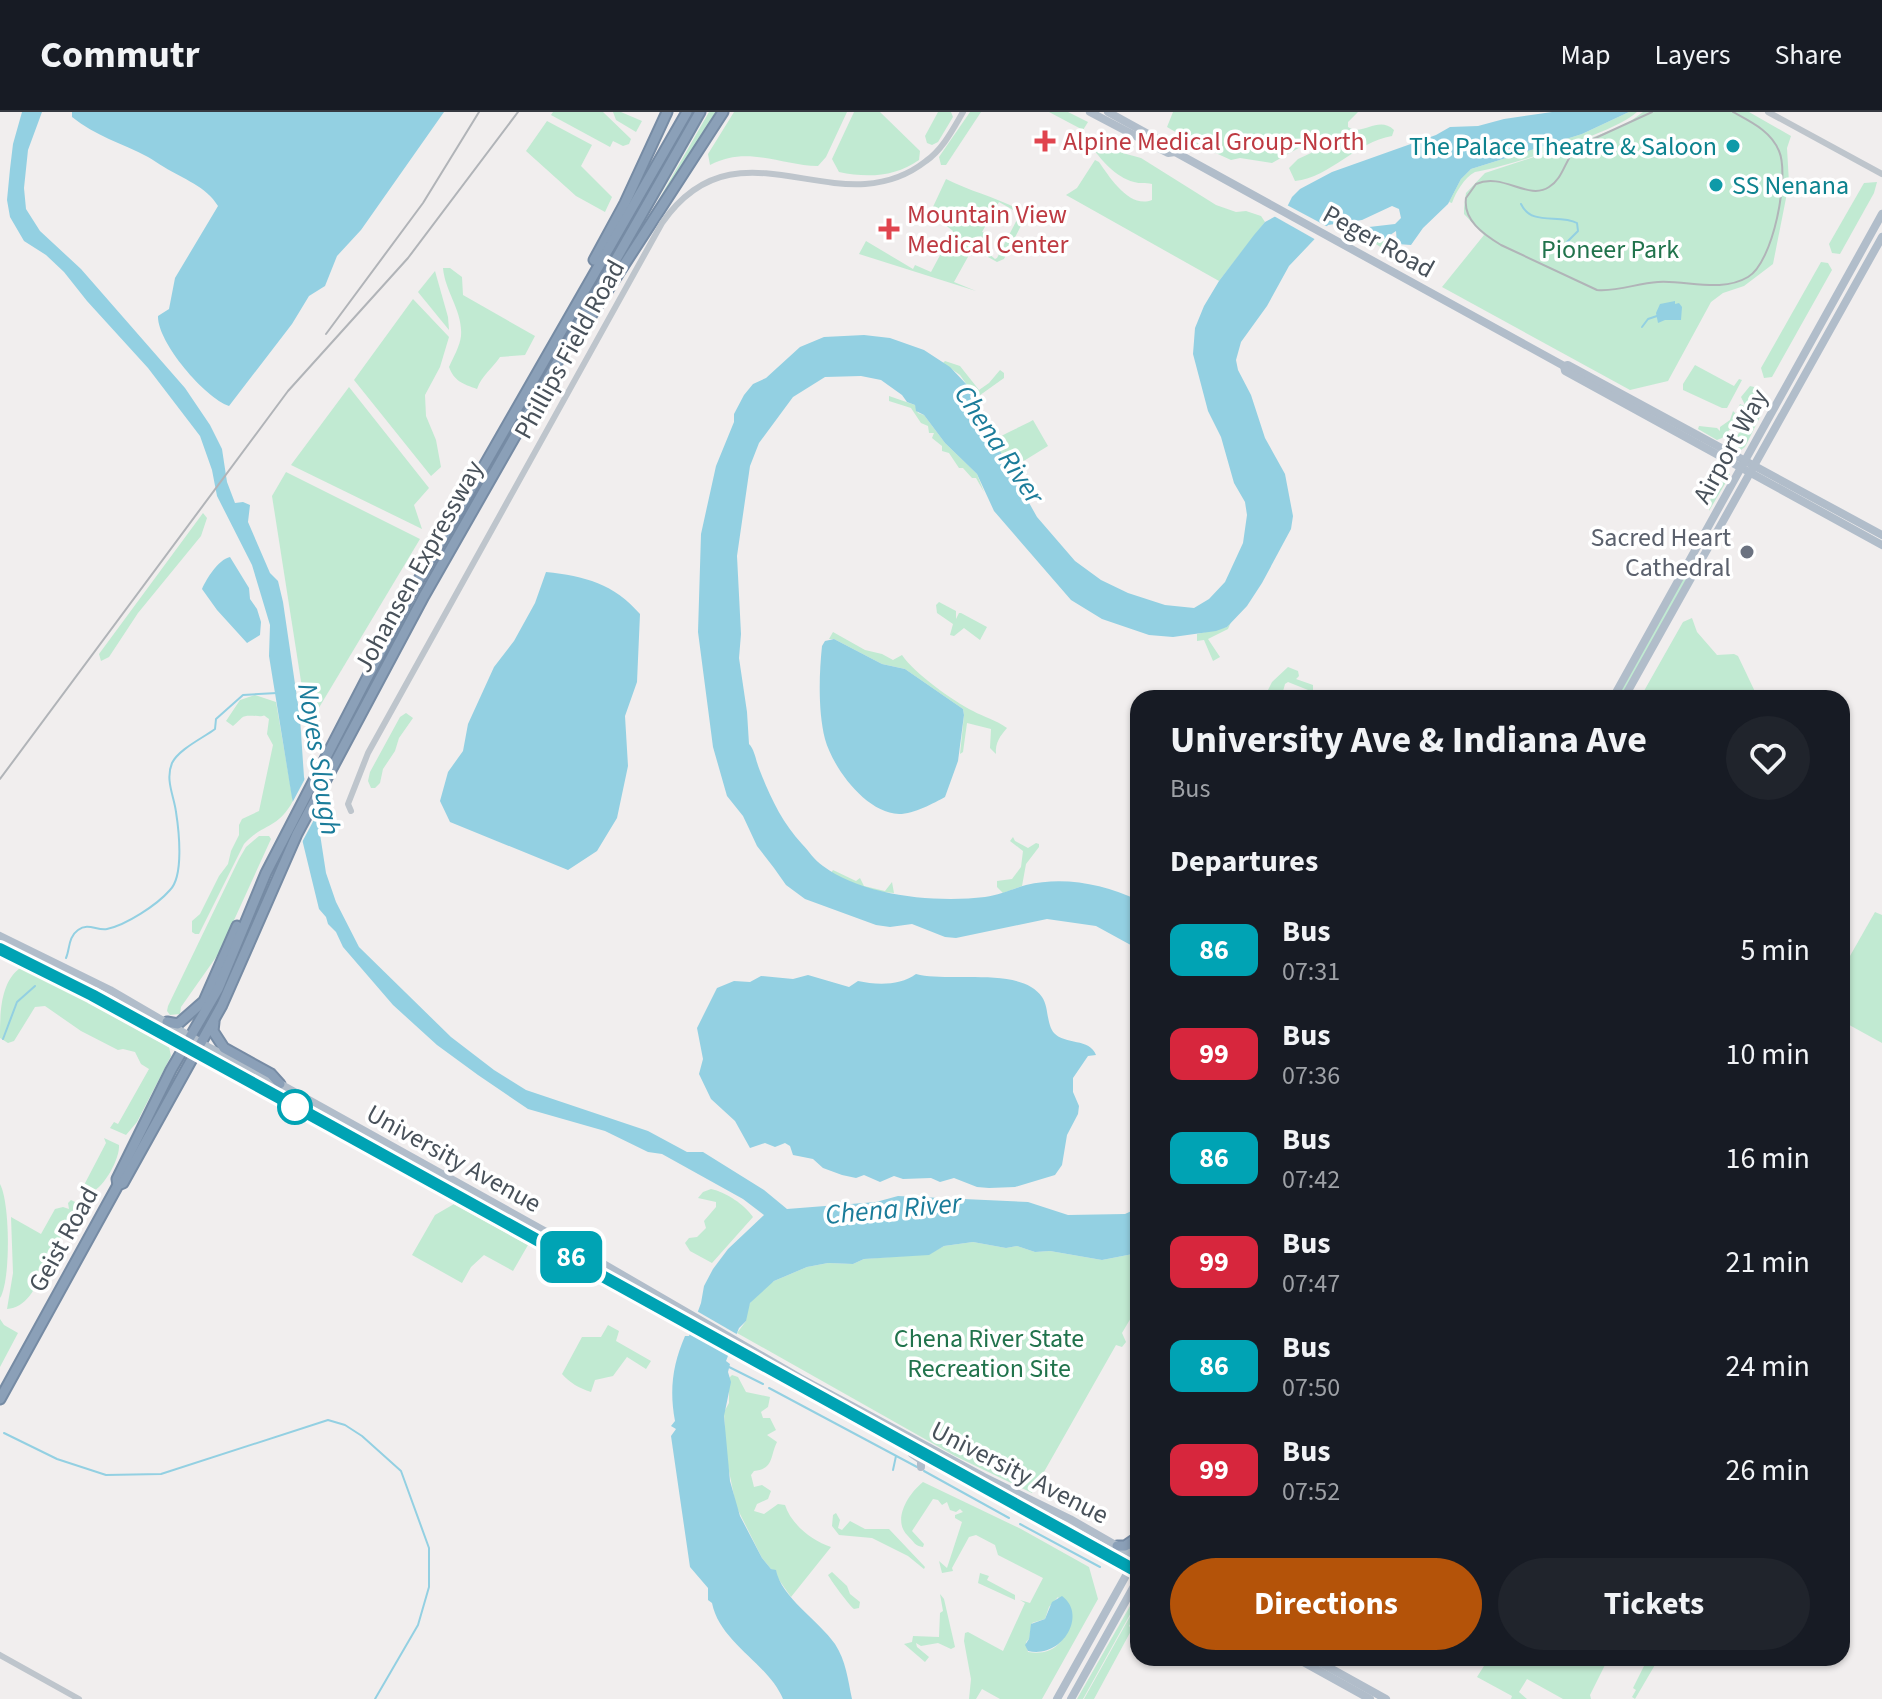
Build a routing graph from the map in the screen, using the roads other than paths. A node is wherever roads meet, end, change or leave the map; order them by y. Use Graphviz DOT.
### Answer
graph roads {
  1 [pos="667,112"];
  2 [pos="687,112"];
  3 [pos="700,112"];
  4 [pos="723,112"];
  5 [pos="963,112"];
  6 [pos="1090,112"];
  7 [pos="1108,112"];
  8 [pos="1768,112"];
  9 [pos="1175,152"];
  10 [pos="810,170"];
  11 [pos="1882,174"];
  12 [pos="694,181"];
  13 [pos="1882,214"];
  14 [pos="1882,237"];
  15 [pos="569,316"];
  16 [pos="551,375"];
  17 [pos="1743,465"];
  18 [pos="1752,470"];
  19 [pos="1882,535"];
  20 [pos="1882,545"];
  21 [pos="1617,690"];
  22 [pos="1628,690"];
  23 [pos="351,811"];
  24 [pos="251,904"];
  25 [pos="0,936"];
  26 [pos="0,949"];
  27 [pos="215,1015"];
  28 [pos="167,1022"];
  29 [pos="191,1037"];
  30 [pos="185,1046"];
  31 [pos="198,1048"];
  32 [pos="280,1084"];
  33 [pos="118,1185"];
  34 [pos="680,1313"];
  35 [pos="745,1351"];
  36 [pos="0,1399"];
  37 [pos="880,1430"];
  38 [pos="921,1467"];
  39 [pos="1130,1543"];
  40 [pos="1117,1546"];
  41 [pos="1130,1553"];
  42 [pos="1130,1568"];
  43 [pos="1130,1577"];
  44 [pos="1130,1593"];
  45 [pos="0,1655"];
  46 [pos="1310,1666"];
  47 [pos="1326,1666"];
  48 [pos="79,1699"];
  49 [pos="1057,1699"];
  50 [pos="1071,1699"];
  51 [pos="1370,1699"];
  52 [pos="1386,1699"];
  1 -- 15 [label="highway"];
  2 -- 15 [label="highway, Johansen Expressway"];
  3 -- 16 [label="highway, Johansen Expressway"];
  4 -- 16 [label="highway"];
  5 -- 10 [label="street"];
  6 -- 9 [label="main road, Peger Road"];
  7 -- 9 [label="main road, Peger Road"];
  8 -- 11 [label="street"];
  9 -- 17 [label="main road, Peger Road"];
  12 -- 23 [label="street, Phillips Field Road"];
  13 -- 17 [label="main road, Airport Way"];
  14 -- 18 [label="main road, Airport Way"];
  15 -- 24 [label="highway, Johansen Expressway"];
  16 -- 27 [label="highway, Johansen Expressway"];
  17 -- 18 [label="main road, Peger Road"];
  17 -- 21 [label="main road, Airport Way"];
  18 -- 19 [label="main road, Peger Road"];
  18 -- 20 [label="main road, Peger Road"];
  18 -- 22 [label="main road, Airport Way"];
  24 -- 28 [label="highway"];
  24 -- 29 [label="highway, Johansen Expressway"];
  25 -- 28 [label="main road, University Avenue"];
  26 -- 30 [label="main road, University Avenue"];
  27 -- 31 [label="highway, Johansen Expressway"];
  27 -- 32 [label="highway"];
  28 -- 29 [label="main road, University Avenue"];
  29 -- 30 [label="highway, Johansen Expressway"];
  29 -- 31 [label="main road, University Avenue"];
  30 -- 31 [label="main road, University Avenue"];
  30 -- 33 [label="highway, Geist Road"];
  31 -- 32 [label="main road, University Avenue"];
  31 -- 33 [label="highway, Geist Road"];
  31 -- 34 [label="main road, University Avenue"];
  32 -- 34 [label="main road, University Avenue"];
  33 -- 36 [label="highway, Geist Road"];
  34 -- 35 [label="main road, University Avenue"];
  35 -- 37 [label="main road, University Avenue"];
  35 -- 40 [label="main road, University Avenue"];
  37 -- 38 [label="main road"];
  37 -- 42 [label="main road, University Avenue"];
  39 -- 40 [label="highway"];
  40 -- 41 [label="main road, University Avenue"];
  43 -- 49 [label="main road"];
  44 -- 50 [label="main road"];
  45 -- 48 [label="street"];
  46 -- 51 [label="main road"];
  47 -- 52 [label="main road"];
}
